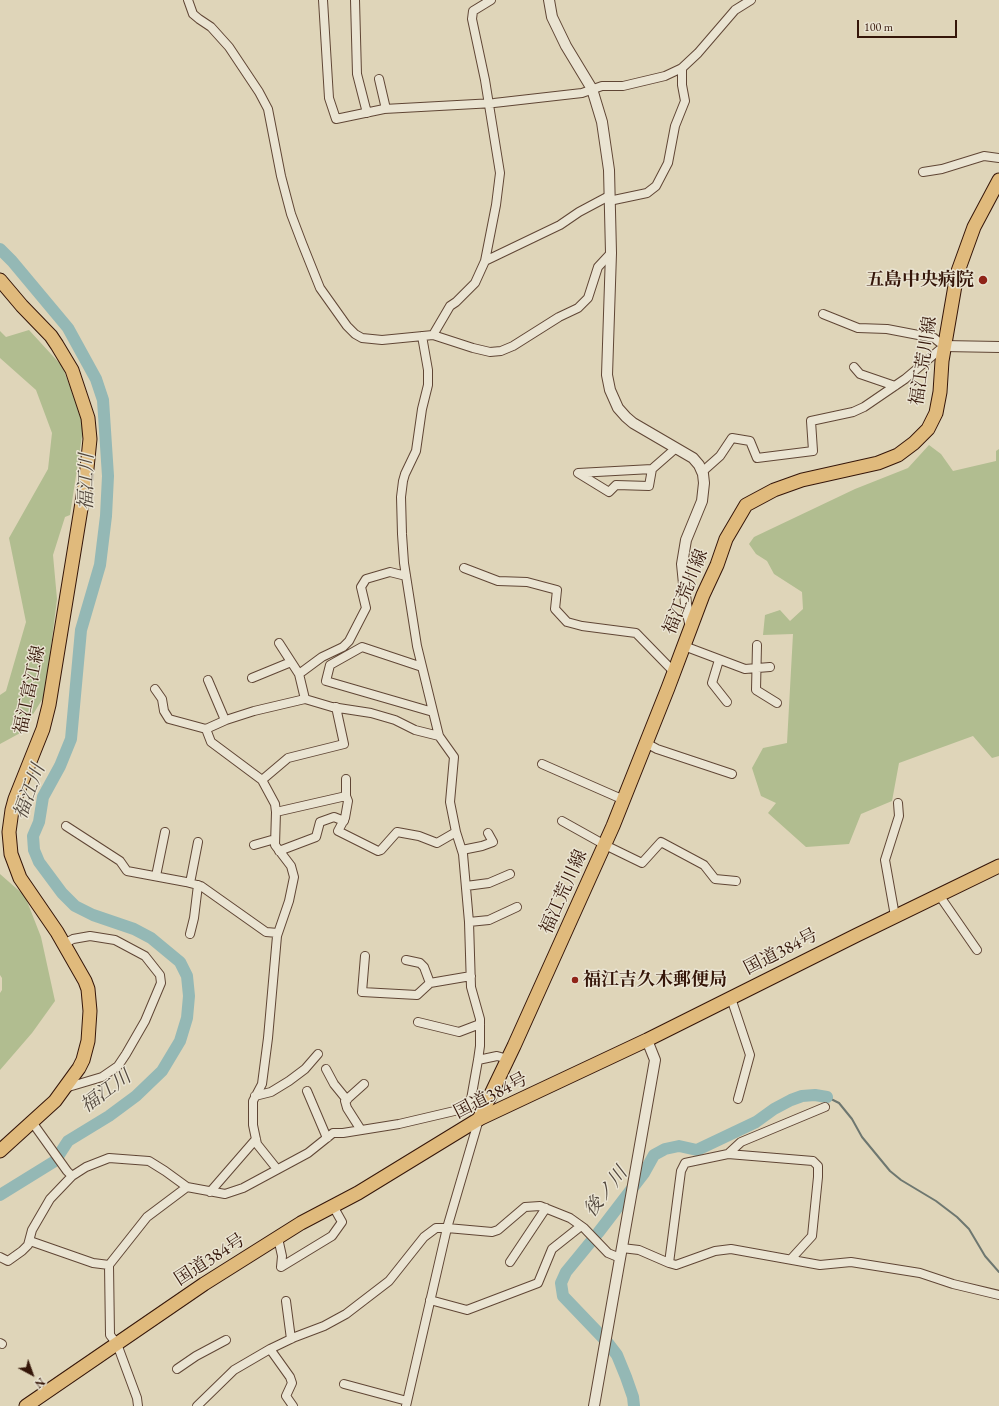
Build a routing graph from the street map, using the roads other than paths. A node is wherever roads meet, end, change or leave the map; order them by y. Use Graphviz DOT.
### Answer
graph roads {
  1 [pos="188,0"];
  2 [pos="323,0"];
  3 [pos="355,0"];
  4 [pos="491,0"];
  5 [pos="549,0"];
  6 [pos="751,0"];
  7 [pos="682,68"];
  8 [pos="379,79"];
  9 [pos="592,89"];
  10 [pos="488,103"];
  11 [pos="386,109"];
  12 [pos="367,113"];
  13 [pos="999,158"];
  14 [pos="923,172"];
  15 [pos="999,180"];
  16 [pos="609,198"];
  17 [pos="611,253"];
  18 [pos="484,261"];
  19 [pos="0,280"];
  20 [pos="823,314"];
  21 [pos="433,335"];
  22 [pos="422,336"];
  23 [pos="944,346"];
  24 [pos="999,347"];
  25 [pos="854,367"];
  26 [pos="895,386"];
  27 [pos="676,448"];
  28 [pos="652,469"];
  29 [pos="702,472"];
  30 [pos="464,568"];
  31 [pos="406,576"];
  32 [pos="691,628"];
  33 [pos="279,643"];
  34 [pos="757,645"];
  35 [pos="684,646"];
  36 [pos="719,660"];
  37 [pos="291,662"];
  38 [pos="422,667"];
  39 [pos="770,667"];
  40 [pos="757,668"];
  41 [pos="674,672"];
  42 [pos="299,674"];
  43 [pos="252,678"];
  44 [pos="208,680"];
  45 [pos="155,689"];
  46 [pos="305,698"];
  47 [pos="727,702"];
  48 [pos="777,703"];
  49 [pos="336,708"];
  50 [pos="433,712"];
  51 [pos="225,720"];
  52 [pos="206,729"];
  53 [pos="439,736"];
  54 [pos="646,743"];
  55 [pos="542,764"];
  56 [pos="732,774"];
  57 [pos="346,779"];
  58 [pos="262,780"];
  59 [pos="346,796"];
  60 [pos="624,800"];
  61 [pos="898,803"];
  62 [pos="276,812"];
  63 [pos="344,821"];
  64 [pos="562,821"];
  65 [pos="66,826"];
  66 [pos="165,832"];
  67 [pos="456,832"];
  68 [pos="488,833"];
  69 [pos="276,839"];
  70 [pos="198,842"];
  71 [pos="254,845"];
  72 [pos="605,845"];
  73 [pos="462,850"];
  74 [pos="279,851"];
  75 [pos="999,866"];
  76 [pos="510,874"];
  77 [pos="156,876"];
  78 [pos="736,881"];
  79 [pos="194,884"];
  80 [pos="466,886"];
  81 [pos="939,895"];
  82 [pos="517,906"];
  83 [pos="895,916"];
  84 [pos="469,922"];
  85 [pos="278,933"];
  86 [pos="190,934"];
  87 [pos="64,944"];
  88 [pos="977,950"];
  89 [pos="365,956"];
  90 [pos="406,960"];
  91 [pos="471,976"];
  92 [pos="430,983"];
  93 [pos="731,998"];
  94 [pos="418,1022"];
  95 [pos="480,1024"];
  96 [pos="647,1040"];
  97 [pos="318,1054"];
  98 [pos="508,1059"];
  99 [pos="478,1060"];
  100 [pos="326,1069"];
  101 [pos="364,1084"];
  102 [pos="66,1088"];
  103 [pos="307,1091"];
  104 [pos="256,1096"];
  105 [pos="738,1099"];
  106 [pos="347,1100"];
  107 [pos="825,1107"];
  108 [pos="479,1119"];
  109 [pos="32,1122"];
  110 [pos="361,1130"];
  111 [pos="327,1138"];
  112 [pos="256,1139"];
  113 [pos="0,1151"];
  114 [pos="728,1154"];
  115 [pos="277,1169"];
  116 [pos="70,1174"];
  117 [pos="187,1187"];
  118 [pos="210,1192"];
  119 [pos="333,1206"];
  120 [pos="546,1208"];
  121 [pos="582,1226"];
  122 [pos="447,1228"];
  123 [pos="278,1238"];
  124 [pos="30,1241"];
  125 [pos="621,1253"];
  126 [pos="0,1256"];
  127 [pos="791,1259"];
  128 [pos="510,1262"];
  129 [pos="669,1263"];
  130 [pos="109,1266"];
  131 [pos="999,1295"];
  132 [pos="430,1300"];
  133 [pos="286,1301"];
  134 [pos="291,1339"];
  135 [pos="226,1340"];
  136 [pos="117,1344"];
  137 [pos="270,1350"];
  138 [pos="177,1369"];
  139 [pos="344,1384"];
  140 [pos="406,1403"];
  141 [pos="26,1406"];
  142 [pos="138,1406"];
  143 [pos="196,1406"];
  144 [pos="293,1406"];
  145 [pos="594,1406"];
  1 -- 22 [label="street"];
  2 -- 12 [label="street"];
  3 -- 12 [label="street"];
  4 -- 10 [label="street"];
  5 -- 9 [label="street"];
  6 -- 7 [label="street"];
  7 -- 9 [label="street"];
  7 -- 16 [label="street"];
  8 -- 11 [label="street"];
  9 -- 10 [label="street"];
  9 -- 16 [label="street"];
  10 -- 11 [label="street"];
  10 -- 18 [label="street"];
  11 -- 12 [label="street"];
  13 -- 14 [label="street"];
  15 -- 23 [label="main road, 福江荒川線"];
  16 -- 17 [label="street"];
  16 -- 18 [label="street"];
  17 -- 21 [label="street"];
  17 -- 27 [label="street"];
  18 -- 21 [label="street"];
  19 -- 87 [label="main road, 福江富江線"];
  20 -- 23 [label="street"];
  21 -- 22 [label="street"];
  22 -- 31 [label="street"];
  23 -- 24 [label="street"];
  23 -- 26 [label="street"];
  23 -- 32 [label="main road, 福江荒川線"];
  25 -- 26 [label="street"];
  26 -- 29 [label="street"];
  27 -- 28 [label="street"];
  27 -- 29 [label="street"];
  28 -- 28 [label="street"];
  29 -- 32 [label="street"];
  30 -- 41 [label="street"];
  31 -- 38 [label="street"];
  31 -- 42 [label="street"];
  32 -- 35 [label="main road, 福江荒川線"];
  33 -- 37 [label="street"];
  34 -- 40 [label="street"];
  35 -- 36 [label="street"];
  35 -- 41 [label="main road, 福江荒川線"];
  36 -- 40 [label="street"];
  36 -- 47 [label="street"];
  37 -- 42 [label="street"];
  37 -- 43 [label="street"];
  38 -- 50 [label="street"];
  38 -- 50 [label="street"];
  39 -- 40 [label="street"];
  40 -- 48 [label="street"];
  41 -- 54 [label="main road, 福江荒川線"];
  42 -- 46 [label="street"];
  44 -- 51 [label="street"];
  45 -- 52 [label="street"];
  46 -- 49 [label="street"];
  46 -- 51 [label="street"];
  49 -- 53 [label="street"];
  49 -- 58 [label="street"];
  50 -- 53 [label="street"];
  51 -- 52 [label="street"];
  52 -- 58 [label="street"];
  53 -- 67 [label="street"];
  54 -- 56 [label="street"];
  54 -- 60 [label="main road, 福江荒川線"];
  55 -- 60 [label="street"];
  57 -- 59 [label="street"];
  58 -- 62 [label="street"];
  59 -- 62 [label="street"];
  59 -- 63 [label="street"];
  60 -- 72 [label="main road, 福江荒川線"];
  61 -- 83 [label="street"];
  62 -- 69 [label="street"];
  63 -- 67 [label="street"];
  63 -- 74 [label="street"];
  64 -- 72 [label="street"];
  65 -- 77 [label="street"];
  66 -- 77 [label="street"];
  67 -- 73 [label="street"];
  68 -- 73 [label="street"];
  69 -- 71 [label="street"];
  69 -- 74 [label="street"];
  70 -- 79 [label="street"];
  72 -- 78 [label="street"];
  72 -- 98 [label="main road, 福江荒川線"];
  73 -- 80 [label="street"];
  74 -- 85 [label="street"];
  75 -- 81 [label="main road, 国道384号"];
  76 -- 80 [label="street"];
  77 -- 79 [label="street"];
  79 -- 85 [label="street"];
  79 -- 86 [label="street"];
  80 -- 84 [label="street"];
  81 -- 83 [label="main road, 国道384号"];
  81 -- 88 [label="street"];
  82 -- 84 [label="street"];
  83 -- 93 [label="main road, 国道384号"];
  84 -- 91 [label="street"];
  85 -- 104 [label="street"];
  87 -- 102 [label="main road, 福江富江線"];
  87 -- 102 [label="street"];
  89 -- 92 [label="street"];
  90 -- 92 [label="street"];
  91 -- 92 [label="street"];
  91 -- 95 [label="street"];
  93 -- 96 [label="main road, 国道384号"];
  93 -- 105 [label="street"];
  94 -- 95 [label="street"];
  95 -- 99 [label="street"];
  96 -- 108 [label="main road, 国道384号"];
  96 -- 125 [label="street"];
  97 -- 104 [label="street"];
  98 -- 99 [label="street"];
  98 -- 108 [label="main road, 福江荒川線"];
  99 -- 110 [label="street"];
  100 -- 106 [label="street"];
  101 -- 106 [label="street"];
  102 -- 109 [label="main road, 福江富江線"];
  103 -- 111 [label="street"];
  104 -- 112 [label="street"];
  106 -- 110 [label="street"];
  107 -- 114 [label="street"];
  108 -- 119 [label="main road, 国道384号"];
  108 -- 122 [label="street"];
  109 -- 113 [label="main road, 福江富江線"];
  109 -- 116 [label="street"];
  110 -- 111 [label="street"];
  111 -- 115 [label="street"];
  112 -- 115 [label="street"];
  112 -- 118 [label="street"];
  114 -- 127 [label="street"];
  114 -- 129 [label="street"];
  115 -- 118 [label="street"];
  116 -- 117 [label="street"];
  116 -- 124 [label="street"];
  117 -- 118 [label="street"];
  117 -- 130 [label="street"];
  119 -- 123 [label="main road, 国道384号"];
  119 -- 123 [label="street"];
  120 -- 121 [label="street"];
  120 -- 122 [label="street"];
  120 -- 128 [label="street"];
  121 -- 125 [label="street"];
  121 -- 132 [label="street"];
  122 -- 132 [label="street"];
  122 -- 134 [label="street"];
  123 -- 136 [label="main road, 国道384号"];
  124 -- 126 [label="street"];
  124 -- 130 [label="street"];
  125 -- 129 [label="street"];
  125 -- 145 [label="street"];
  127 -- 129 [label="street"];
  127 -- 131 [label="street"];
  130 -- 136 [label="street"];
  132 -- 140 [label="street"];
  133 -- 134 [label="street"];
  134 -- 137 [label="street"];
  135 -- 138 [label="street"];
  136 -- 141 [label="main road, 国道384号"];
  136 -- 142 [label="street"];
  137 -- 143 [label="street"];
  137 -- 144 [label="street"];
  139 -- 140 [label="street"];
}
